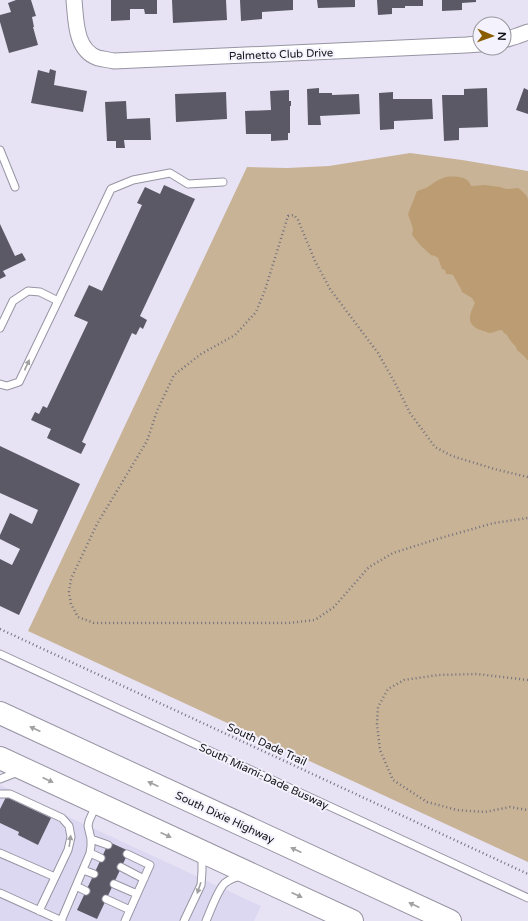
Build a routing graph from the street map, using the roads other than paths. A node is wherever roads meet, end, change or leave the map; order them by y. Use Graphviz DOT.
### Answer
graph roads {
  1 [pos="74,0"];
  2 [pos="528,32"];
  3 [pos="512,38"];
  4 [pos="472,45"];
  5 [pos="0,150"];
  6 [pos="223,182"];
  7 [pos="15,187"];
  8 [pos="58,301"];
  9 [pos="0,328"];
  10 [pos="0,384"];
  11 [pos="0,654"];
  12 [pos="0,713"];
  13 [pos="0,758"];
  14 [pos="25,770"];
  15 [pos="0,779"];
  16 [pos="0,794"];
  17 [pos="97,803"];
  18 [pos="91,839"];
  19 [pos="108,845"];
  20 [pos="202,852"];
  21 [pos="90,853"];
  22 [pos="0,854"];
  23 [pos="127,854"];
  24 [pos="101,858"];
  25 [pos="121,867"];
  26 [pos="83,870"];
  27 [pos="94,874"];
  28 [pos="249,874"];
  29 [pos="55,877"];
  30 [pos="144,879"];
  31 [pos="114,884"];
  32 [pos="76,886"];
  33 [pos="86,891"];
  34 [pos="0,893"];
  35 [pos="137,894"];
  36 [pos="528,898"];
  37 [pos="106,900"];
  38 [pos="130,910"];
  39 [pos="39,911"];
  40 [pos="61,921"];
  41 [pos="125,921"];
  42 [pos="184,921"];
  43 [pos="206,921"];
  44 [pos="352,921"];
  45 [pos="450,921"];
  1 -- 4 [label="street, Palmetto Club Drive"];
  2 -- 3 [label="street"];
  5 -- 7 [label="lane"];
  6 -- 8 [label="lane"];
  8 -- 9 [label="lane"];
  10 -- 8 [label="lane, one-way"];
  11 -- 36 [label="lane, South Miami-Dade Busway"];
  45 -- 12 [label="highway, South Dixie Highway, one-way"];
  13 -- 14 [label="highway"];
  14 -- 15 [label="lane"];
  14 -- 17 [label="highway, one-way"];
  29 -- 16 [label="lane, one-way"];
  17 -- 18 [label="lane"];
  17 -- 20 [label="highway, one-way"];
  18 -- 19 [label="lane"];
  18 -- 21 [label="lane"];
  20 -- 28 [label="highway"];
  20 -- 42 [label="lane, one-way"];
  21 -- 24 [label="lane"];
  21 -- 26 [label="lane"];
  22 -- 29 [label="lane"];
  23 -- 30 [label="lane"];
  25 -- 30 [label="lane"];
  26 -- 27 [label="lane"];
  26 -- 32 [label="lane"];
  28 -- 43 [label="lane"];
  28 -- 44 [label="highway, one-way"];
  29 -- 39 [label="lane"];
  30 -- 35 [label="lane"];
  31 -- 35 [label="lane"];
  32 -- 33 [label="lane"];
  32 -- 40 [label="lane"];
  34 -- 39 [label="lane"];
  35 -- 38 [label="lane"];
  37 -- 38 [label="lane"];
  38 -- 41 [label="lane"];
  39 -- 40 [label="lane"];
}
